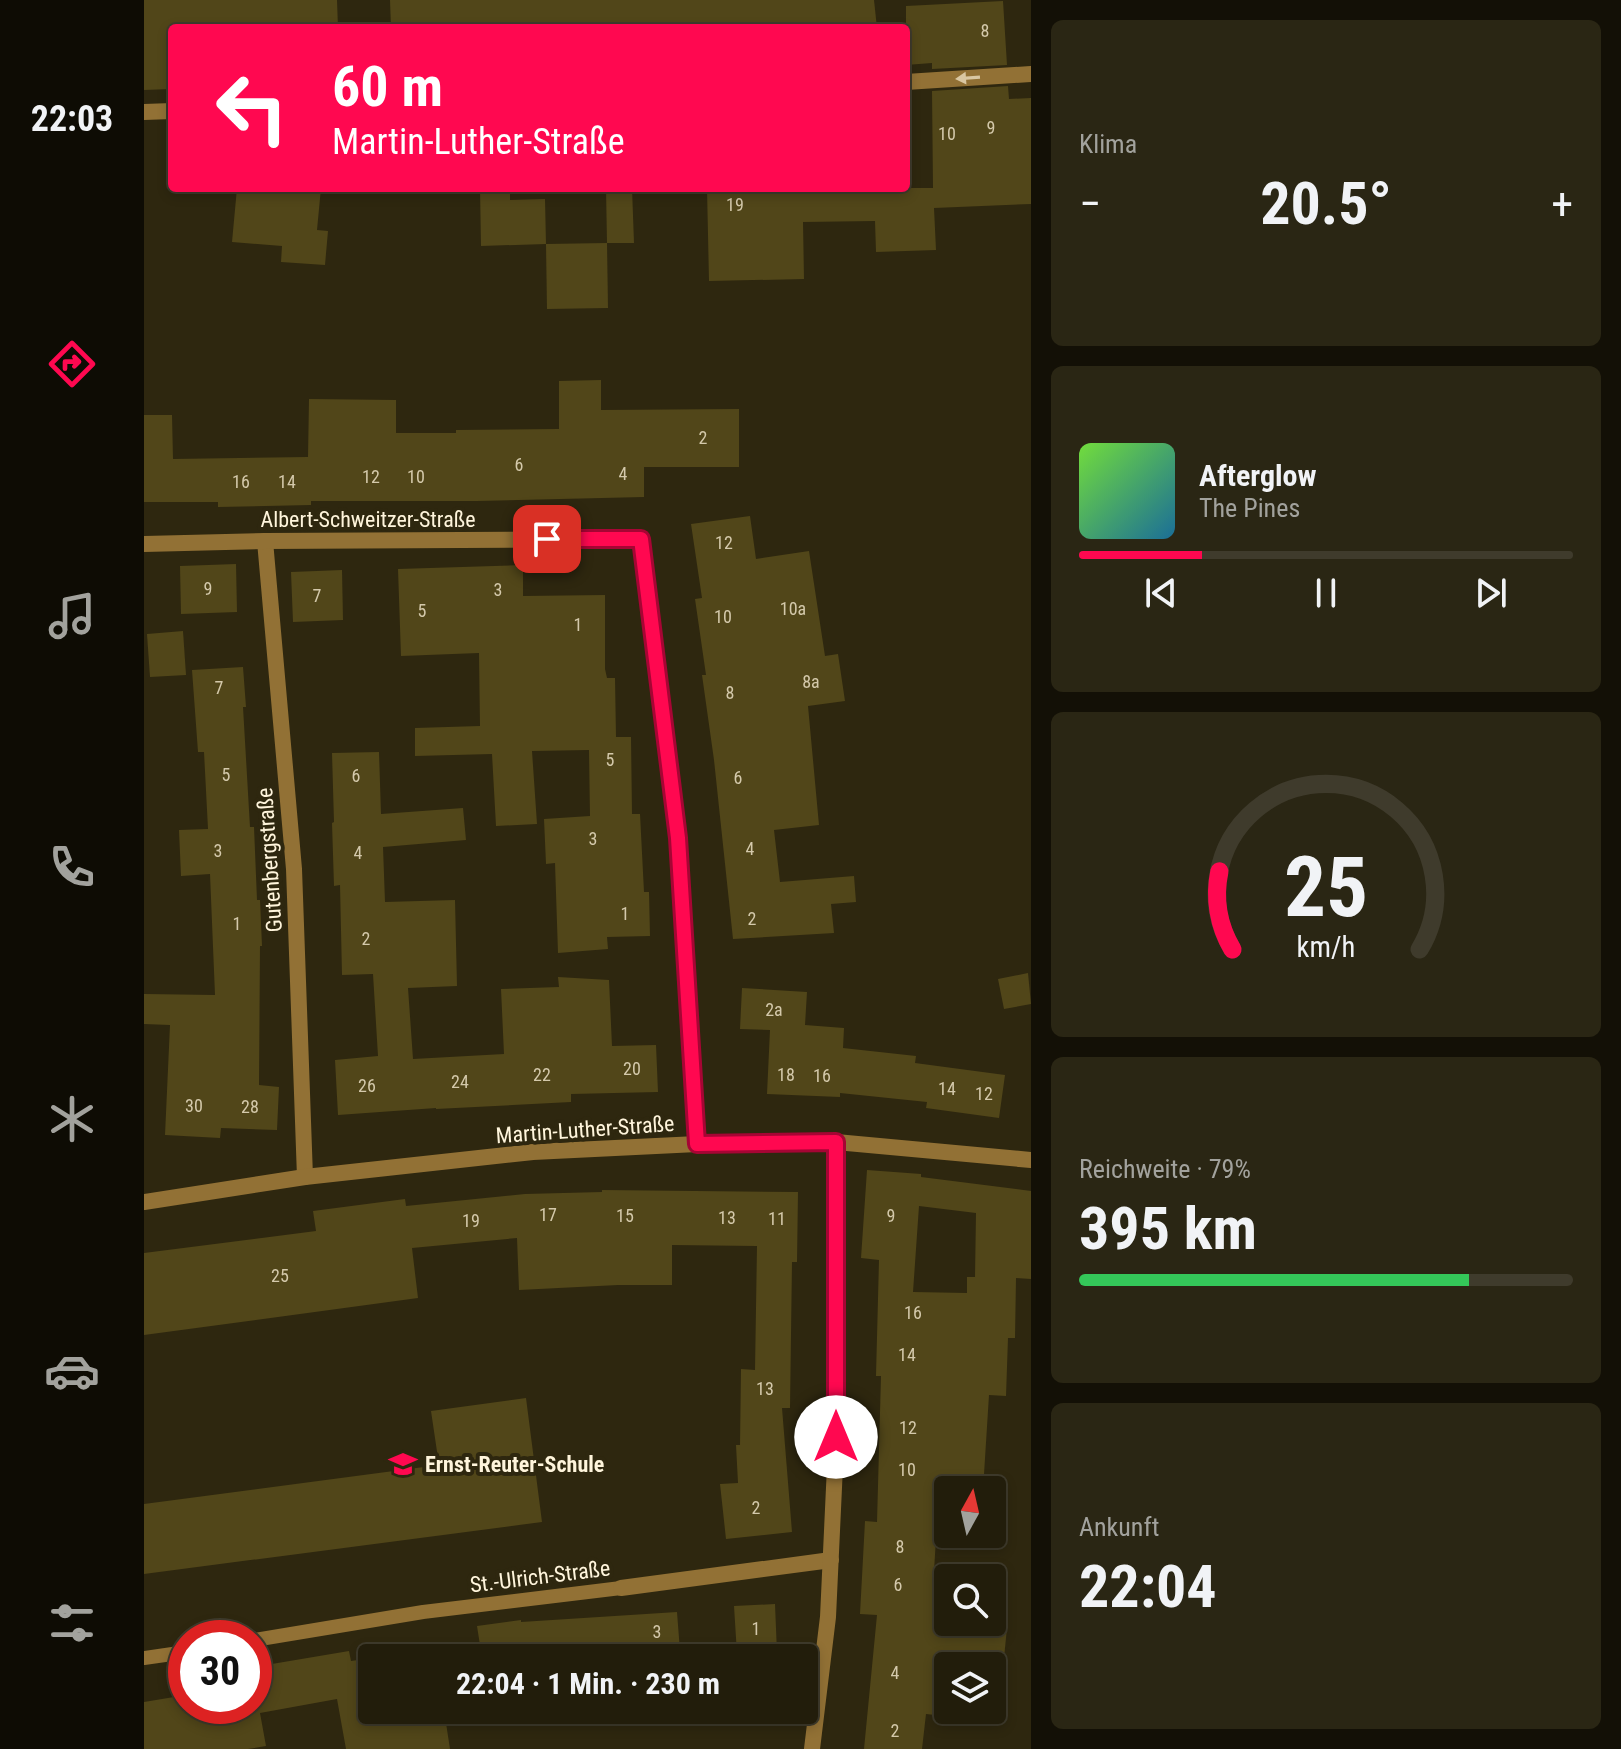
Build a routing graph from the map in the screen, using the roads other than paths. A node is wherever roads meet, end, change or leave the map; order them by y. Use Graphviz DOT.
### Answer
graph roads {
  1 [pos="1031,74"];
  2 [pos="910,82"];
  3 [pos="168,111"];
  4 [pos="144,112"];
  5 [pos="265,541"];
  6 [pos="144,544"];
  7 [pos="836,1142"];
  8 [pos="697,1144"];
  9 [pos="1031,1160"];
  10 [pos="305,1177"];
  11 [pos="144,1202"];
  12 [pos="831,1560"];
  13 [pos="621,1588"];
  14 [pos="272,1637"];
  15 [pos="168,1655"];
  16 [pos="144,1658"];
  17 [pos="812,1749"];
  1 -- 2 [label="street, one-way"];
  3 -- 4 [label="street"];
  5 -- 6 [label="street, Albert-Schweitzer-Straße"];
  5 -- 8 [label="street, Albert-Schweitzer-Straße"];
  5 -- 10 [label="street, Gutenbergstraße"];
  7 -- 8 [label="street, Martin-Luther-Straße"];
  7 -- 9 [label="street, Martin-Luther-Straße"];
  7 -- 12 [label="street"];
  8 -- 10 [label="street, Martin-Luther-Straße"];
  10 -- 11 [label="street, Martin-Luther-Straße"];
  12 -- 13 [label="street, St.-Ulrich-Straße"];
  12 -- 17 [label="street"];
  13 -- 14 [label="lane, St.-Ulrich-Straße"];
  15 -- 16 [label="lane"];
}
